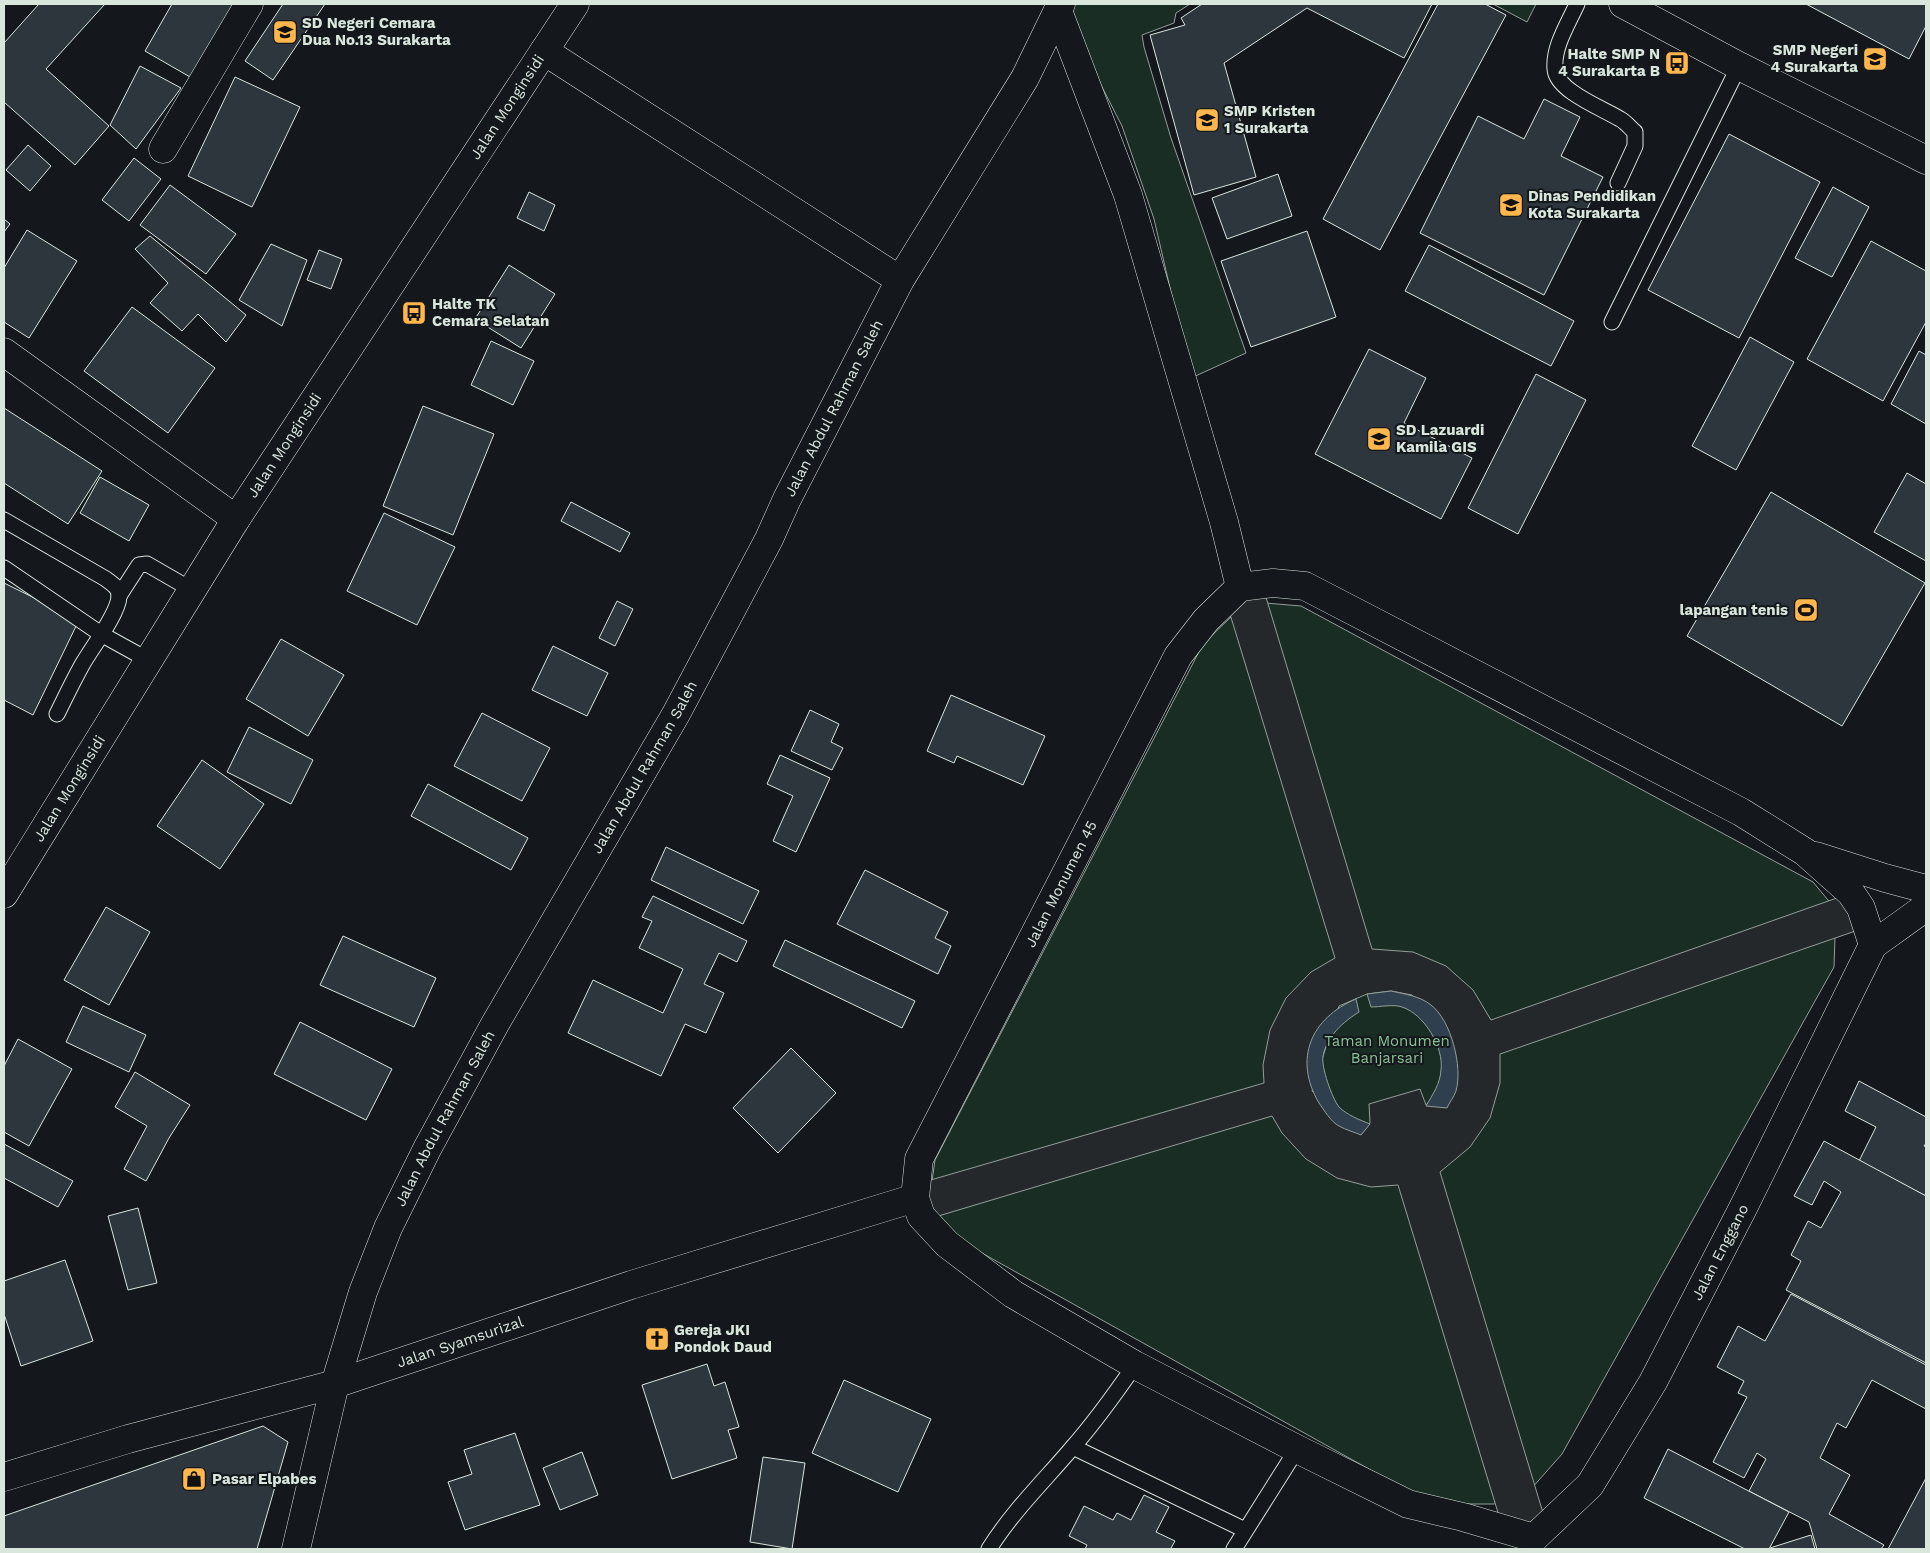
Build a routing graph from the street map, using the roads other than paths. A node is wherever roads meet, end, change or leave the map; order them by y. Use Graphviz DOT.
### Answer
graph roads {
  1 [pos="249,4"];
  2 [pos="1576,4"];
  3 [pos="1623,4"];
  4 [pos="1058,6"];
  5 [pos="566,7"];
  6 [pos="544,51"];
  7 [pos="1739,66"];
  8 [pos="163,148"];
  9 [pos="1926,160"];
  10 [pos="1618,183"];
  11 [pos="900,280"];
  12 [pos="1612,322"];
  13 [pos="4,352"];
  14 [pos="236,519"];
  15 [pos="4,520"];
  16 [pos="4,568"];
  17 [pos="1240,587"];
  18 [pos="192,590"];
  19 [pos="119,596"];
  20 [pos="102,634"];
  21 [pos="148,660"];
  22 [pos="56,714"];
  23 [pos="1805,852"];
  24 [pos="1926,889"];
  25 [pos="4,894"];
  26 [pos="1926,907"];
  27 [pos="1873,945"];
  28 [pos="915,1198"];
  29 [pos="1135,1365"];
  30 [pos="335,1384"];
  31 [pos="1073,1447"];
  32 [pos="1297,1449"];
  33 [pos="4,1477"];
  34 [pos="1245,1530"];
  35 [pos="1535,1544"];
  36 [pos="296,1549"];
  37 [pos="989,1549"];
  38 [pos="1234,1549"];
  1 -- 8 [label="street"];
  2 -- 10 [label="lane"];
  3 -- 7 [label="street"];
  4 -- 11 [label="street, Jalan Abdul Rahman Saleh"];
  4 -- 17 [label="street"];
  5 -- 6 [label="street, Jalan Monginsidi"];
  6 -- 11 [label="street"];
  6 -- 14 [label="street, Jalan Monginsidi"];
  7 -- 9 [label="street"];
  7 -- 12 [label="lane"];
  11 -- 30 [label="street, Jalan Abdul Rahman Saleh"];
  13 -- 14 [label="street"];
  14 -- 18 [label="street, Jalan Monginsidi"];
  15 -- 19 [label="lane"];
  16 -- 20 [label="lane"];
  17 -- 23 [label="street"];
  17 -- 28 [label="street, Jalan Monumen 45"];
  18 -- 19 [label="lane"];
  18 -- 21 [label="street, Jalan Monginsidi"];
  19 -- 20 [label="lane"];
  20 -- 21 [label="lane"];
  20 -- 22 [label="lane"];
  21 -- 25 [label="street, Jalan Monginsidi"];
  23 -- 24 [label="street"];
  23 -- 27 [label="street"];
  26 -- 27 [label="street"];
  27 -- 35 [label="street, Jalan Enggano"];
  28 -- 29 [label="street"];
  28 -- 30 [label="street, Jalan Syamsurizal"];
  29 -- 31 [label="lane"];
  29 -- 32 [label="street"];
  30 -- 33 [label="street, Jalan Syamsurizal"];
  30 -- 36 [label="street, Jalan Abdul Rahman Saleh"];
  31 -- 34 [label="lane"];
  31 -- 37 [label="lane"];
  32 -- 34 [label="lane"];
  32 -- 35 [label="street"];
  34 -- 38 [label="lane"];
}
